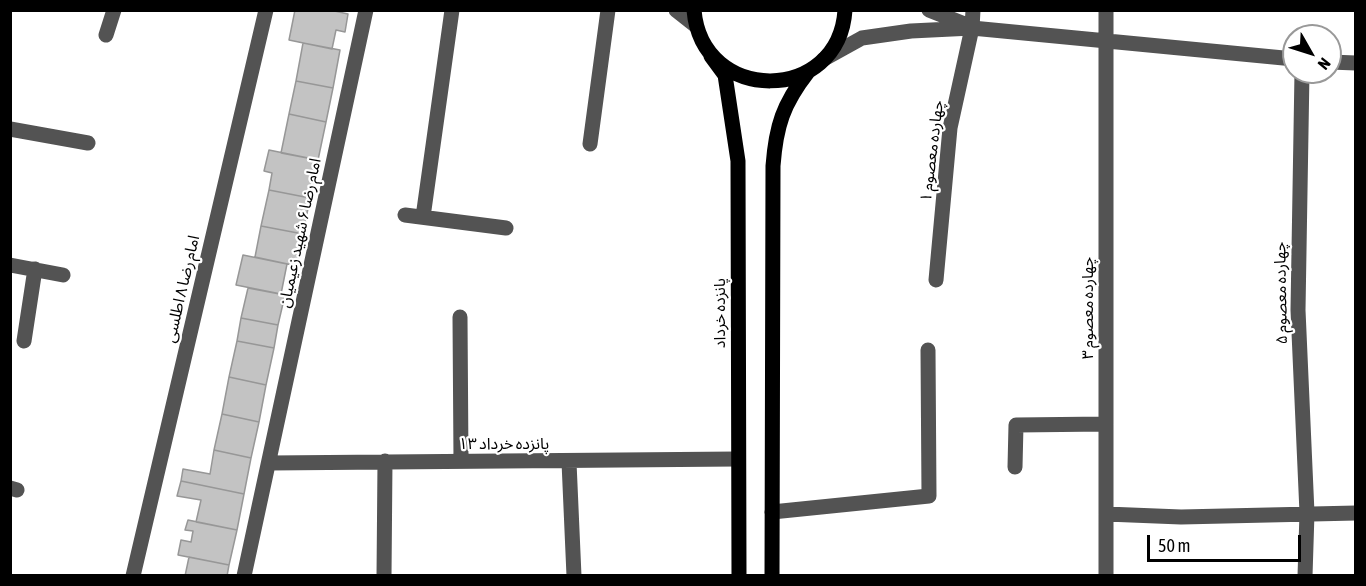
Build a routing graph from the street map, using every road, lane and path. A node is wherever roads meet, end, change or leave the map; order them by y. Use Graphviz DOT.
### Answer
graph roads {
  1 [pos="114,10"];
  2 [pos="266,10"];
  3 [pos="366,10"];
  4 [pos="452,10"];
  5 [pos="608,10"];
  6 [pos="676,10"];
  7 [pos="845,10"];
  8 [pos="929,10"];
  9 [pos="973,10"];
  10 [pos="1106,10"];
  11 [pos="694,18"];
  12 [pos="972,28"];
  13 [pos="106,35"];
  14 [pos="1105,40"];
  15 [pos="711,56"];
  16 [pos="1282,58"];
  17 [pos="824,59"];
  18 [pos="808,72"];
  19 [pos="1302,84"];
  20 [pos="10,129"];
  21 [pos="88,143"];
  22 [pos="590,144"];
  23 [pos="405,215"];
  24 [pos="423,217"];
  25 [pos="506,228"];
  26 [pos="10,265"];
  27 [pos="35,269"];
  28 [pos="63,275"];
  29 [pos="936,280"];
  30 [pos="460,317"];
  31 [pos="24,341"];
  32 [pos="928,350"];
  33 [pos="1106,424"];
  34 [pos="737,459"];
  35 [pos="385,461"];
  36 [pos="461,461"];
  37 [pos="569,462"];
  38 [pos="270,463"];
  39 [pos="1016,467"];
  40 [pos="772,512"];
  41 [pos="1307,513"];
  42 [pos="1356,513"];
  43 [pos="1106,514"];
  44 [pos="133,576"];
  45 [pos="244,576"];
  46 [pos="384,576"];
  47 [pos="574,576"];
  48 [pos="739,576"];
  49 [pos="772,576"];
  50 [pos="1106,576"];
  51 [pos="1305,576"];
  1 -- 13 [label="street"];
  2 -- 44 [label="street, امام رضا ۸ اطلسی"];
  3 -- 38 [label="street, امام رضا ۶ شهید زعیمیان"];
  4 -- 24 [label="street"];
  5 -- 22 [label="street"];
  6 -- 11 [label="street"];
  7 -- 17 [label="main road"];
  8 -- 12 [label="street"];
  9 -- 12 [label="street, چهارده معصوم ۱"];
  10 -- 14 [label="street, چهارده معصوم ۳"];
  11 -- 15 [label="main road, پانزده خرداد"];
  12 -- 14 [label="street"];
  12 -- 17 [label="street"];
  12 -- 29 [label="street, چهارده معصوم ۱"];
  14 -- 16 [label="street"];
  14 -- 33 [label="street, چهارده معصوم ۳"];
  15 -- 18 [label="main road"];
  15 -- 34 [label="main road, پانزده خرداد"];
  17 -- 18 [label="main road"];
  18 -- 40 [label="main road"];
  19 -- 41 [label="street, چهارده معصوم ۵"];
  20 -- 21 [label="street"];
  23 -- 24 [label="street"];
  24 -- 25 [label="street"];
  26 -- 27 [label="street"];
  27 -- 28 [label="street"];
  27 -- 31 [label="street"];
  30 -- 36 [label="street"];
  32 -- 40 [label="street"];
  33 -- 39 [label="street"];
  33 -- 43 [label="street, چهارده معصوم ۳"];
  34 -- 37 [label="street, پانزده خرداد ۱۳"];
  34 -- 48 [label="main road, پانزده خرداد"];
  35 -- 36 [label="street, پانزده خرداد ۱۳"];
  35 -- 38 [label="street, پانزده خرداد ۱۳"];
  35 -- 46 [label="street"];
  36 -- 37 [label="street, پانزده خرداد ۱۳"];
  37 -- 47 [label="street"];
  38 -- 45 [label="street, امام رضا ۶ شهید زعیمیان"];
  40 -- 49 [label="main road"];
  41 -- 42 [label="street"];
  41 -- 43 [label="street"];
  41 -- 51 [label="street, چهارده معصوم ۵"];
  43 -- 50 [label="street, چهارده معصوم ۳"];
}
